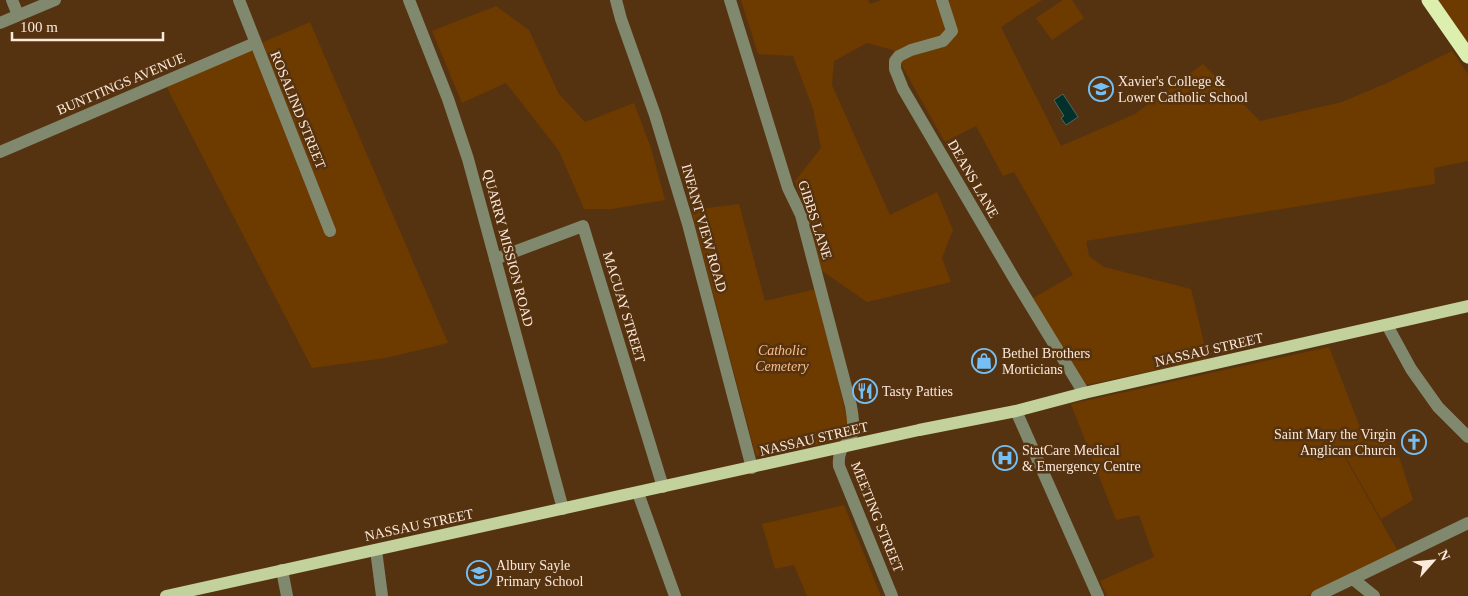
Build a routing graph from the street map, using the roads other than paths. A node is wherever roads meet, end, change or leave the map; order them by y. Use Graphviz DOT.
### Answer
graph roads {
  1 [pos="12,0"];
  2 [pos="55,0"];
  3 [pos="238,0"];
  4 [pos="410,0"];
  5 [pos="616,0"];
  6 [pos="730,0"];
  7 [pos="942,0"];
  8 [pos="1429,0"];
  9 [pos="18,15"];
  10 [pos="0,23"];
  11 [pos="255,43"];
  12 [pos="1468,56"];
  13 [pos="0,152"];
  14 [pos="330,231"];
  15 [pos="495,259"];
  16 [pos="1468,306"];
  17 [pos="1387,325"];
  18 [pos="1084,393"];
  19 [pos="1016,411"];
  20 [pos="1468,437"];
  21 [pos="840,448"];
  22 [pos="752,468"];
  23 [pos="663,488"];
  24 [pos="638,493"];
  25 [pos="562,509"];
  26 [pos="1468,523"];
  27 [pos="376,550"];
  28 [pos="282,570"];
  29 [pos="1353,579"];
  30 [pos="185,594"];
  31 [pos="166,596"];
  32 [pos="287,596"];
  33 [pos="382,596"];
  34 [pos="675,596"];
  35 [pos="892,596"];
  36 [pos="1098,596"];
  37 [pos="1317,596"];
  38 [pos="1374,596"];
  1 -- 9 [label="street"];
  2 -- 9 [label="street"];
  3 -- 11 [label="street, ROSALIND STREET"];
  4 -- 15 [label="street, QUARRY MISSION ROAD"];
  5 -- 22 [label="street, INFANT VIEW ROAD"];
  6 -- 21 [label="street, GIBBS LANE"];
  7 -- 18 [label="street, DEANS LANE"];
  8 -- 12 [label="highway"];
  9 -- 10 [label="street"];
  11 -- 13 [label="street, BUNTTINGS AVENUE"];
  11 -- 14 [label="street, ROSALIND STREET"];
  15 -- 23 [label="street, MACUAY STREET"];
  15 -- 25 [label="street, QUARRY MISSION ROAD"];
  16 -- 17 [label="main road, NASSAU STREET"];
  17 -- 18 [label="main road, NASSAU STREET"];
  17 -- 20 [label="street"];
  18 -- 19 [label="main road, NASSAU STREET"];
  19 -- 21 [label="main road, NASSAU STREET"];
  19 -- 36 [label="street"];
  21 -- 22 [label="main road, NASSAU STREET"];
  21 -- 35 [label="street, MEETING STREET"];
  22 -- 23 [label="main road, NASSAU STREET"];
  23 -- 24 [label="main road, NASSAU STREET"];
  24 -- 25 [label="main road, NASSAU STREET"];
  24 -- 34 [label="street"];
  25 -- 27 [label="main road, NASSAU STREET"];
  26 -- 29 [label="street"];
  27 -- 28 [label="main road, NASSAU STREET"];
  27 -- 33 [label="street"];
  28 -- 30 [label="main road, NASSAU STREET"];
  28 -- 32 [label="street"];
  29 -- 37 [label="street"];
  29 -- 38 [label="street"];
  30 -- 31 [label="main road, NASSAU STREET"];
}
